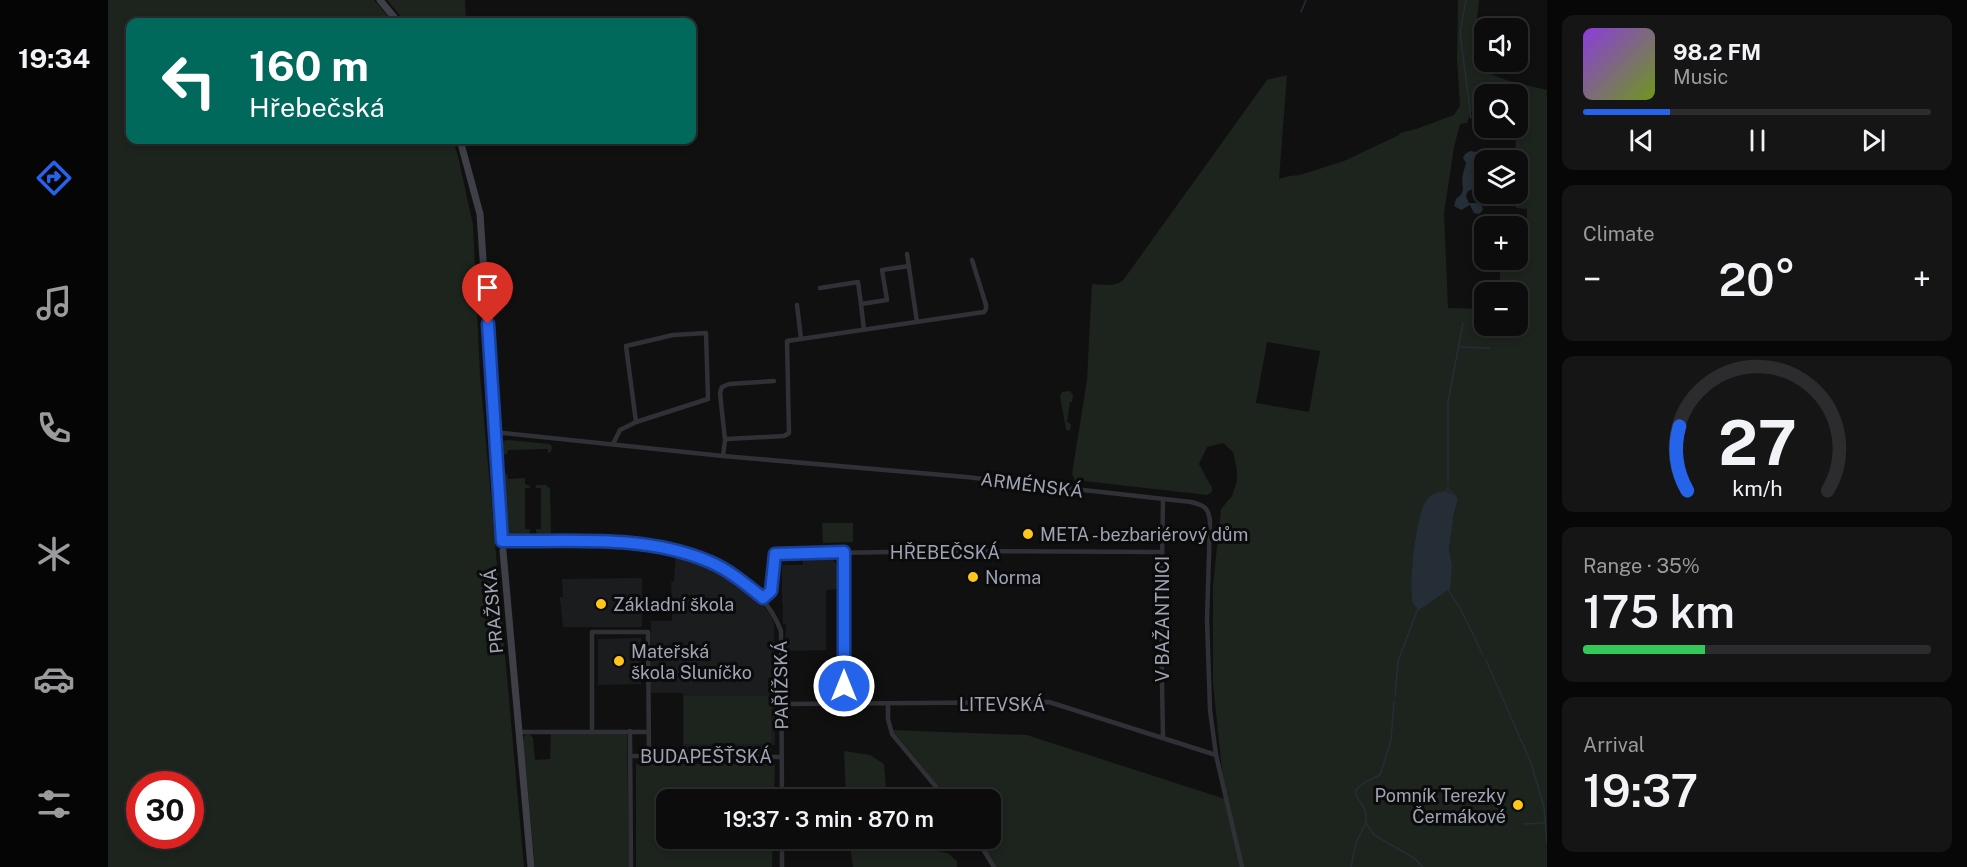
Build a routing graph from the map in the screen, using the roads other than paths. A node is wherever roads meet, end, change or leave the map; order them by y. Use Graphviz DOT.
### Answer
graph roads {
  1 [pos="380,0"];
  2 [pos="395,18"];
  3 [pos="460,144"];
  4 [pos="907,254"];
  5 [pos="972,260"];
  6 [pos="909,266"];
  7 [pos="820,288"];
  8 [pos="861,304"];
  9 [pos="797,305"];
  10 [pos="917,322"];
  11 [pos="864,330"];
  12 [pos="801,339"];
  13 [pos="774,381"];
  14 [pos="636,422"];
  15 [pos="494,432"];
  16 [pos="725,440"];
  17 [pos="613,444"];
  18 [pos="723,456"];
  19 [pos="1163,500"];
  20 [pos="502,541"];
  21 [pos="503,551"];
  22 [pos="844,552"];
  23 [pos="1162,552"];
  24 [pos="763,598"];
  25 [pos="781,704"];
  26 [pos="844,704"];
  27 [pos="888,704"];
  28 [pos="592,731"];
  29 [pos="630,731"];
  30 [pos="519,732"];
  31 [pos="648,732"];
  32 [pos="1163,737"];
  33 [pos="1216,754"];
  34 [pos="631,756"];
  35 [pos="649,756"];
  36 [pos="782,757"];
  37 [pos="782,789"];
  38 [pos="938,789"];
  39 [pos="782,849"];
  40 [pos="983,849"];
  41 [pos="531,867"];
  42 [pos="631,867"];
  43 [pos="782,867"];
  44 [pos="994,867"];
  45 [pos="1242,867"];
  1 -- 2 [label="street"];
  3 -- 15 [label="street, PRAŽSKÁ"];
  4 -- 6 [label="street"];
  5 -- 10 [label="street"];
  6 -- 8 [label="street"];
  6 -- 10 [label="street"];
  7 -- 8 [label="street"];
  8 -- 11 [label="street"];
  9 -- 12 [label="street"];
  10 -- 11 [label="street"];
  11 -- 12 [label="street"];
  12 -- 16 [label="street"];
  13 -- 16 [label="street"];
  14 -- 14 [label="street"];
  14 -- 17 [label="street"];
  15 -- 17 [label="street, ARMÉNSKÁ"];
  15 -- 20 [label="street, PRAŽSKÁ"];
  16 -- 18 [label="street"];
  17 -- 18 [label="street, ARMÉNSKÁ"];
  18 -- 19 [label="street, ARMÉNSKÁ"];
  19 -- 23 [label="street, V BAŽANTNICI"];
  19 -- 33 [label="street, ARMÉNSKÁ"];
  20 -- 21 [label="street, PRAŽSKÁ"];
  20 -- 24 [label="street, PAŘÍŽSKÁ"];
  21 -- 30 [label="street, PRAŽSKÁ"];
  22 -- 23 [label="street, HŘEBEČSKÁ"];
  22 -- 24 [label="street, HŘEBEČSKÁ"];
  22 -- 26 [label="street"];
  23 -- 32 [label="street, V BAŽANTNICI"];
  24 -- 25 [label="street, PAŘÍŽSKÁ"];
  25 -- 26 [label="street, LITEVSKÁ"];
  25 -- 36 [label="street, PAŘÍŽSKÁ"];
  26 -- 27 [label="street, LITEVSKÁ"];
  27 -- 32 [label="street, LITEVSKÁ"];
  27 -- 38 [label="street"];
  28 -- 29 [label="street"];
  28 -- 30 [label="street"];
  28 -- 31 [label="street"];
  29 -- 31 [label="street"];
  29 -- 34 [label="street"];
  30 -- 41 [label="street, PRAŽSKÁ"];
  31 -- 35 [label="street"];
  32 -- 33 [label="street, LITEVSKÁ"];
  33 -- 45 [label="street, ARMÉNSKÁ"];
  34 -- 35 [label="street, BUDAPEŠŤSKÁ"];
  34 -- 42 [label="street"];
  35 -- 36 [label="street, BUDAPEŠŤSKÁ"];
  36 -- 37 [label="street, PAŘÍŽSKÁ"];
  39 -- 43 [label="street"];
  40 -- 44 [label="street"];
}
